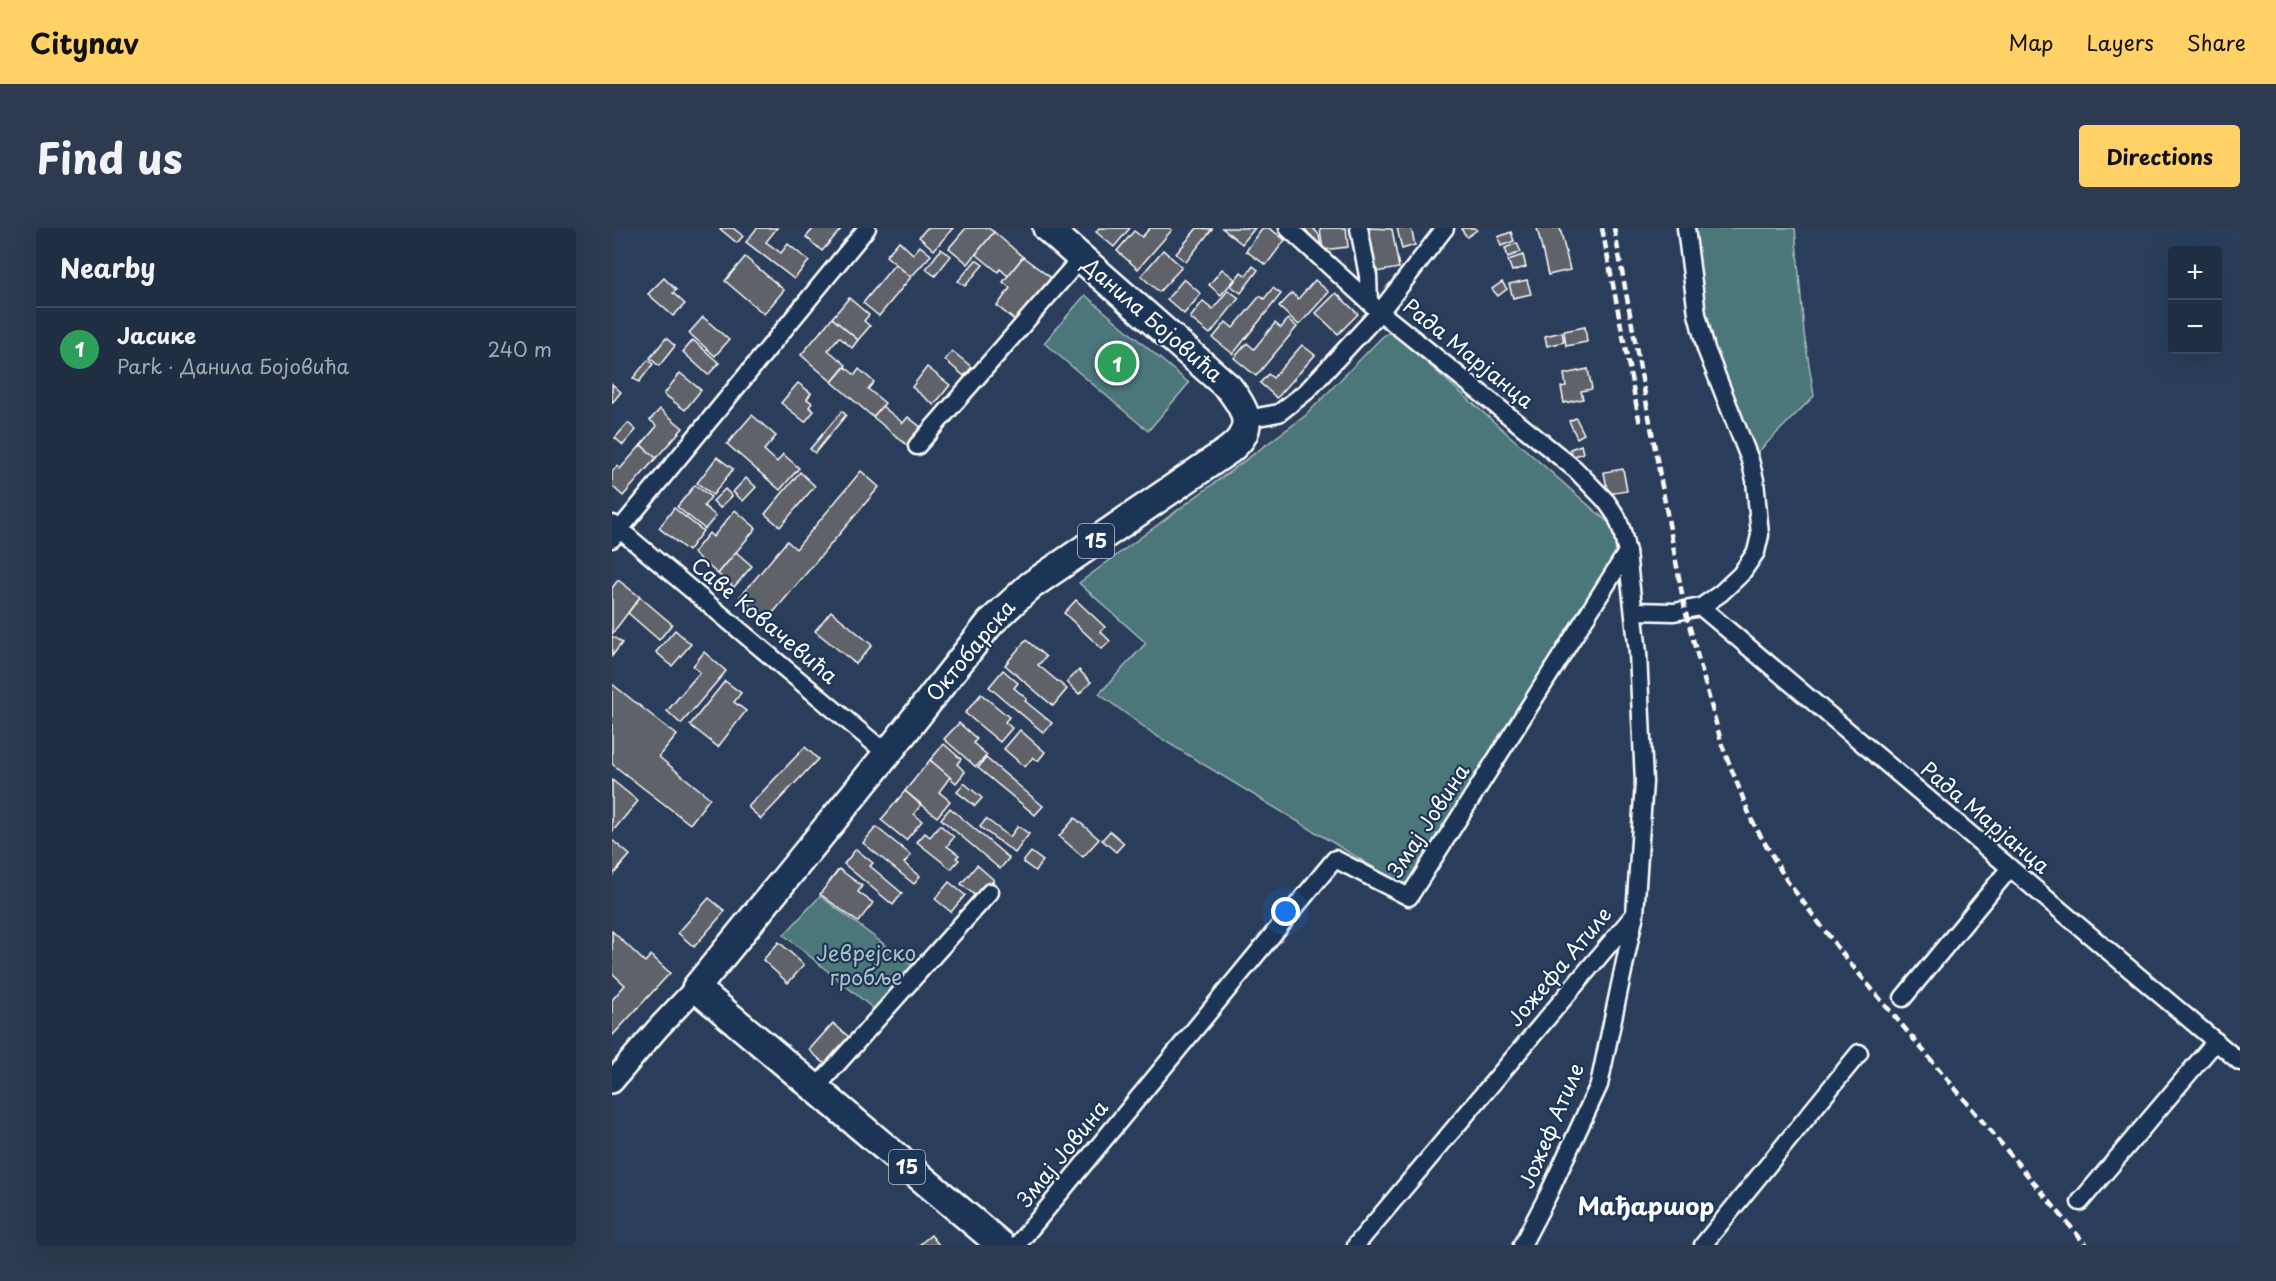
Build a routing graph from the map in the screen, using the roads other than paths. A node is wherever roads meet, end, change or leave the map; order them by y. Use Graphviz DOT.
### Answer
graph roads {
  1 [pos="867,228"];
  2 [pos="1047,228"];
  3 [pos="1288,228"];
  4 [pos="1359,228"];
  5 [pos="1444,228"];
  6 [pos="1686,228"];
  7 [pos="1081,258"];
  8 [pos="1375,307"];
  9 [pos="1246,419"];
  10 [pos="917,446"];
  11 [pos="1617,517"];
  12 [pos="614,530"];
  13 [pos="1627,552"];
  14 [pos="1701,607"];
  15 [pos="1634,611"];
  16 [pos="887,754"];
  17 [pos="2010,868"];
  18 [pos="990,892"];
  19 [pos="1635,914"];
  20 [pos="696,988"];
  21 [pos="1903,998"];
  22 [pos="2216,1041"];
  23 [pos="1859,1053"];
  24 [pos="2240,1062"];
  25 [pos="612,1082"];
  26 [pos="815,1089"];
  27 [pos="2080,1202"];
  28 [pos="1001,1245"];
  29 [pos="1017,1245"];
  30 [pos="1356,1245"];
  31 [pos="1522,1245"];
  32 [pos="1703,1245"];
  1 -- 12 [label="street"];
  2 -- 7 [label="main road, Данила Бојовића"];
  3 -- 8 [label="street, Рада Марјанца"];
  4 -- 8 [label="street"];
  5 -- 8 [label="street"];
  6 -- 14 [label="street"];
  7 -- 9 [label="main road, Данила Бојовића"];
  7 -- 10 [label="street"];
  8 -- 9 [label="street"];
  8 -- 11 [label="street, Рада Марјанца"];
  9 -- 16 [label="main road, Октобарска / 15"];
  11 -- 13 [label="street, Јожефа Атиле"];
  12 -- 16 [label="street, Саве Ковачевића"];
  13 -- 15 [label="street, Јожефа Атиле"];
  13 -- 29 [label="street, Змај Јовина"];
  14 -- 15 [label="street"];
  14 -- 17 [label="street, Рада Марјанца"];
  15 -- 19 [label="street, Јожефа Атиле"];
  16 -- 20 [label="main road, Октобарска / 15"];
  17 -- 21 [label="street"];
  17 -- 22 [label="street, Рада Марјанца"];
  18 -- 26 [label="street"];
  19 -- 30 [label="street, Јожефа Атиле"];
  19 -- 31 [label="street, Јожеф Атиле"];
  20 -- 25 [label="street"];
  20 -- 26 [label="main road, 15"];
  22 -- 24 [label="street, Рада Марјанца"];
  22 -- 27 [label="street"];
  23 -- 32 [label="street"];
  26 -- 28 [label="main road, 15"];
}
